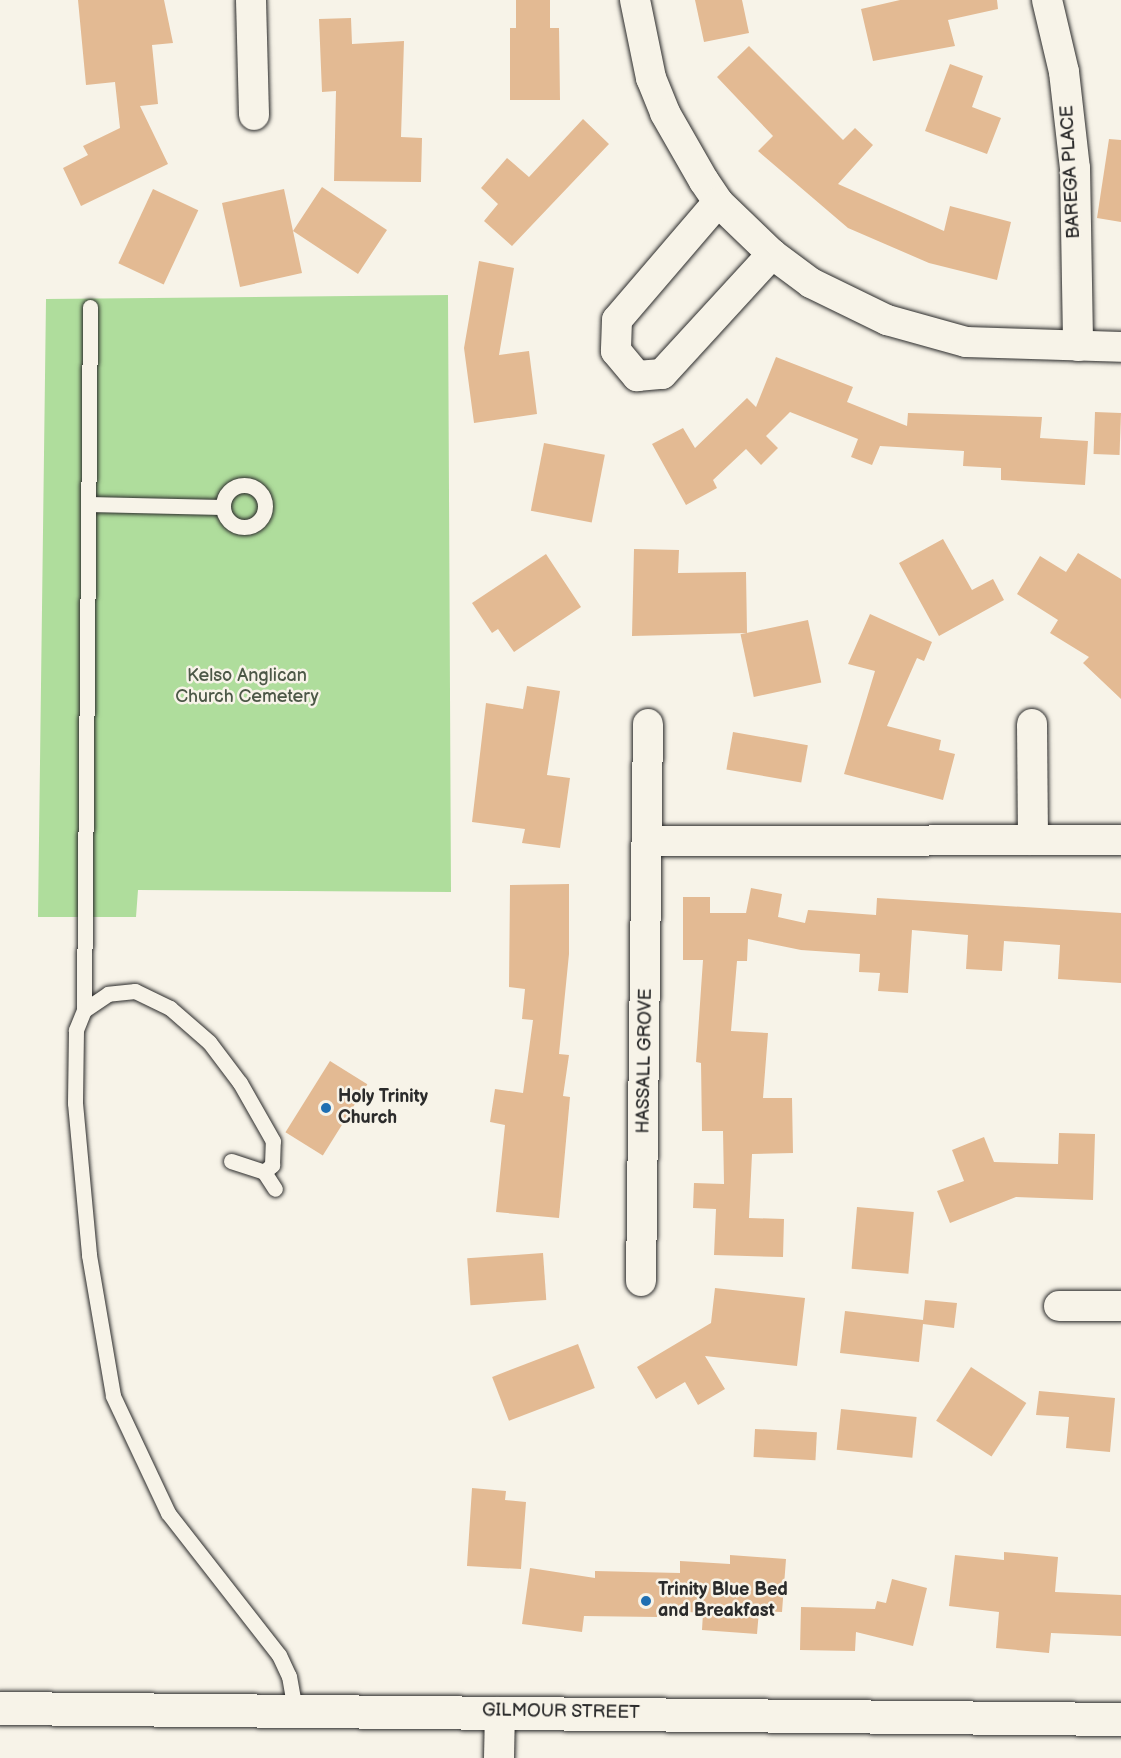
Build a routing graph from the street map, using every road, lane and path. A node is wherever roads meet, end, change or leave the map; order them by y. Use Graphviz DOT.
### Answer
graph roads {
  1 [pos="251,0"];
  2 [pos="635,0"];
  3 [pos="1047,0"];
  4 [pos="254,116"];
  5 [pos="718,202"];
  6 [pos="772,254"];
  7 [pos="90,307"];
  8 [pos="1078,346"];
  9 [pos="1121,347"];
  10 [pos="88,504"];
  11 [pos="222,507"];
  12 [pos="648,724"];
  13 [pos="1032,724"];
  14 [pos="1033,840"];
  15 [pos="1121,840"];
  16 [pos="648,841"];
  17 [pos="84,1010"];
  18 [pos="231,1161"];
  19 [pos="264,1172"];
  20 [pos="275,1189"];
  21 [pos="641,1281"];
  22 [pos="1059,1306"];
  23 [pos="1121,1306"];
  24 [pos="0,1708"];
  25 [pos="294,1710"];
  26 [pos="500,1712"];
  27 [pos="1121,1719"];
  28 [pos="499,1758"];
  1 -- 4 [label="street"];
  2 -- 5 [label="street"];
  3 -- 8 [label="street, BAREGA PLACE"];
  5 -- 6 [label="street"];
  5 -- 6 [label="street"];
  6 -- 8 [label="street"];
  7 -- 10 [label="lane"];
  8 -- 9 [label="street"];
  10 -- 11 [label="lane"];
  10 -- 17 [label="lane"];
  12 -- 16 [label="street, HASSALL GROVE"];
  13 -- 14 [label="street"];
  14 -- 15 [label="street"];
  14 -- 16 [label="street"];
  16 -- 21 [label="street, HASSALL GROVE"];
  17 -- 19 [label="lane"];
  17 -- 25 [label="lane"];
  18 -- 19 [label="lane"];
  19 -- 20 [label="lane"];
  22 -- 23 [label="street"];
  24 -- 25 [label="main road, GILMOUR STREET"];
  25 -- 26 [label="main road, GILMOUR STREET"];
  26 -- 27 [label="main road, GILMOUR STREET"];
  26 -- 28 [label="street"];
}
